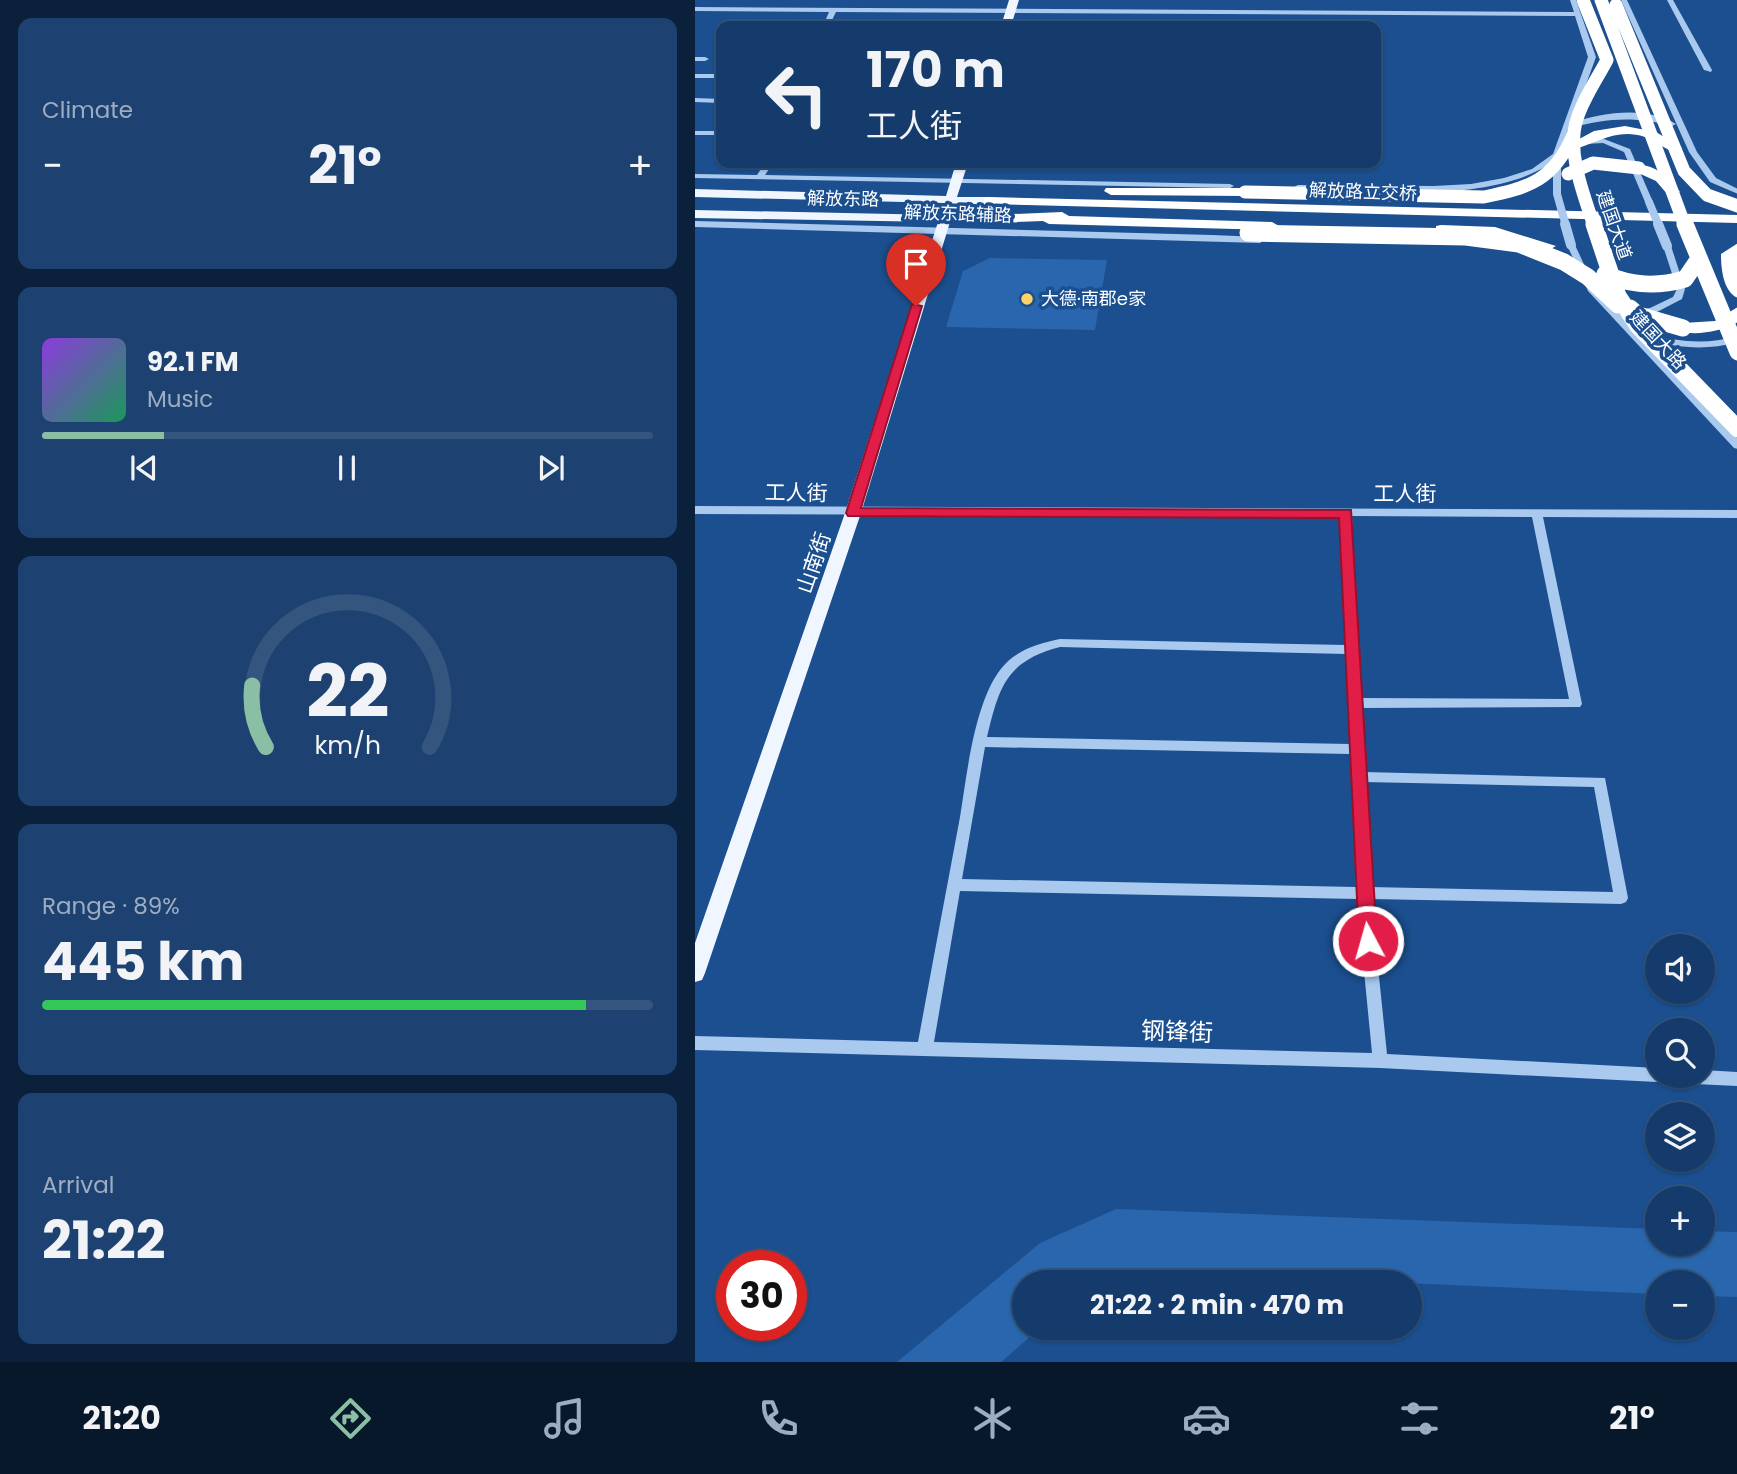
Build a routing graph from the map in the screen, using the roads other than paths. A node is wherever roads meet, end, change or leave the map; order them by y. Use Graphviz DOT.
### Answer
graph roads {
  1 [pos="753,0"];
  2 [pos="860,0"];
  3 [pos="1573,0"];
  4 [pos="1601,0"];
  5 [pos="1613,0"];
  6 [pos="1624,0"];
  7 [pos="1670,0"];
  8 [pos="1013,5"];
  9 [pos="1581,7"];
  10 [pos="695,9"];
  11 [pos="747,9"];
  12 [pos="834,9"];
  13 [pos="855,9"];
  14 [pos="828,21"];
  15 [pos="695,59"];
  16 [pos="705,59"];
  17 [pos="1708,70"];
  18 [pos="695,76"];
  19 [pos="716,76"];
  20 [pos="695,100"];
  21 [pos="716,101"];
  22 [pos="1684,132"];
  23 [pos="695,133"];
  24 [pos="716,133"];
  25 [pos="1571,135"];
  26 [pos="1675,148"];
  27 [pos="1557,155"];
  28 [pos="766,168"];
  29 [pos="960,168"];
  30 [pos="695,176"];
  31 [pos="760,177"];
  32 [pos="955,182"];
  33 [pos="1230,186"];
  34 [pos="1177,190"];
  35 [pos="1673,192"];
  36 [pos="1737,192"];
  37 [pos="695,194"];
  38 [pos="1557,194"];
  39 [pos="1060,197"];
  40 [pos="949,200"];
  41 [pos="988,201"];
  42 [pos="1649,202"];
  43 [pos="1737,206"];
  44 [pos="695,214"];
  45 [pos="1019,218"];
  46 [pos="991,219"];
  47 [pos="1737,219"];
  48 [pos="695,224"];
  49 [pos="942,224"];
  50 [pos="1737,226"];
  51 [pos="1152,231"];
  52 [pos="1220,239"];
  53 [pos="1571,245"];
  54 [pos="1737,247"];
  55 [pos="1698,260"];
  56 [pos="1588,282"];
  57 [pos="1737,294"];
  58 [pos="1600,299"];
  59 [pos="1620,300"];
  60 [pos="1737,312"];
  61 [pos="1631,327"];
  62 [pos="1737,339"];
  63 [pos="1737,352"];
  64 [pos="1737,429"];
  65 [pos="1737,446"];
  66 [pos="695,510"];
  67 [pos="853,513"];
  68 [pos="1346,514"];
  69 [pos="1537,514"];
  70 [pos="1737,514"];
  71 [pos="1352,650"];
  72 [pos="1355,703"];
  73 [pos="980,741"];
  74 [pos="1357,749"];
  75 [pos="1358,777"];
  76 [pos="953,885"];
  77 [pos="1363,893"];
  78 [pos="695,973"];
  79 [pos="695,1043"];
  80 [pos="925,1047"];
  81 [pos="1380,1061"];
  82 [pos="1645,1074"];
  83 [pos="1715,1078"];
  84 [pos="1737,1079"];
  1 -- 11 [label="street"];
  2 -- 13 [label="street"];
  3 -- 9 [label="street"];
  4 -- 35 [label="highway, bridge"];
  5 -- 26 [label="highway, bridge"];
  6 -- 22 [label="street"];
  7 -- 17 [label="street"];
  8 -- 9 [label="street"];
  8 -- 13 [label="street"];
  9 -- 25 [label="highway, 建国大道, bridge"];
  10 -- 11 [label="street"];
  11 -- 12 [label="street"];
  12 -- 13 [label="street"];
  12 -- 14 [label="street"];
  15 -- 16 [label="street"];
  18 -- 19 [label="street"];
  20 -- 21 [label="street"];
  22 -- 25 [label="street"];
  22 -- 36 [label="street"];
  23 -- 24 [label="street"];
  25 -- 26 [label="highway, bridge"];
  25 -- 27 [label="street"];
  25 -- 34 [label="highway, bridge"];
  25 -- 59 [label="highway, 建国大道, bridge"];
  26 -- 43 [label="highway, bridge"];
  27 -- 33 [label="street"];
  27 -- 38 [label="street"];
  27 -- 42 [label="street"];
  28 -- 31 [label="street"];
  29 -- 32 [label="main road, 山南街"];
  30 -- 31 [label="street, 解放东路辅路"];
  31 -- 32 [label="street, 解放东路辅路"];
  32 -- 33 [label="street, 解放东路辅路"];
  32 -- 40 [label="main road, 山南街"];
  33 -- 34 [label="street"];
  34 -- 39 [label="highway"];
  35 -- 39 [label="highway, bridge"];
  35 -- 55 [label="highway, bridge"];
  37 -- 40 [label="main road, 解放东路"];
  38 -- 53 [label="street, bridge"];
  39 -- 41 [label="highway"];
  40 -- 41 [label="main road, 解放东路"];
  40 -- 49 [label="main road, 山南街"];
  41 -- 47 [label="highway, 解放路立交桥"];
  42 -- 58 [label="street, bridge"];
  44 -- 49 [label="main road, 解放东路"];
  45 -- 46 [label="highway, 解放路立交桥"];
  45 -- 50 [label="highway, 解放路立交桥"];
  45 -- 55 [label="highway, bridge"];
  46 -- 49 [label="main road, 解放东路"];
  46 -- 51 [label="highway"];
  48 -- 49 [label="street, 解放东路辅路"];
  49 -- 52 [label="street, 解放东路辅路"];
  49 -- 67 [label="main road, 山南街"];
  51 -- 52 [label="street"];
  51 -- 61 [label="highway, bridge"];
  52 -- 56 [label="street"];
  53 -- 56 [label="street, 建国大路"];
  54 -- 57 [label="highway"];
  55 -- 63 [label="highway, bridge"];
  56 -- 58 [label="street, 建国大路"];
  58 -- 61 [label="street, 建国大路"];
  59 -- 60 [label="highway, bridge"];
  59 -- 61 [label="highway, 建国大道, bridge"];
  61 -- 62 [label="street"];
  61 -- 64 [label="highway, 建国大道, bridge"];
  61 -- 65 [label="street, 建国大路"];
  66 -- 67 [label="street, 工人街"];
  67 -- 68 [label="street, 工人街"];
  67 -- 78 [label="main road, 山南街"];
  68 -- 69 [label="street, 工人街"];
  68 -- 71 [label="street"];
  69 -- 70 [label="street, 工人街"];
  69 -- 72 [label="street"];
  71 -- 72 [label="street"];
  71 -- 73 [label="street"];
  72 -- 74 [label="street"];
  73 -- 74 [label="street"];
  73 -- 76 [label="street"];
  74 -- 75 [label="street"];
  75 -- 77 [label="street"];
  75 -- 77 [label="street"];
  76 -- 77 [label="street"];
  76 -- 80 [label="street"];
  77 -- 81 [label="street"];
  79 -- 80 [label="street, 钢锋街"];
  80 -- 81 [label="street, 钢锋街"];
  81 -- 82 [label="street, 钢锋街"];
  83 -- 84 [label="street"];
}
